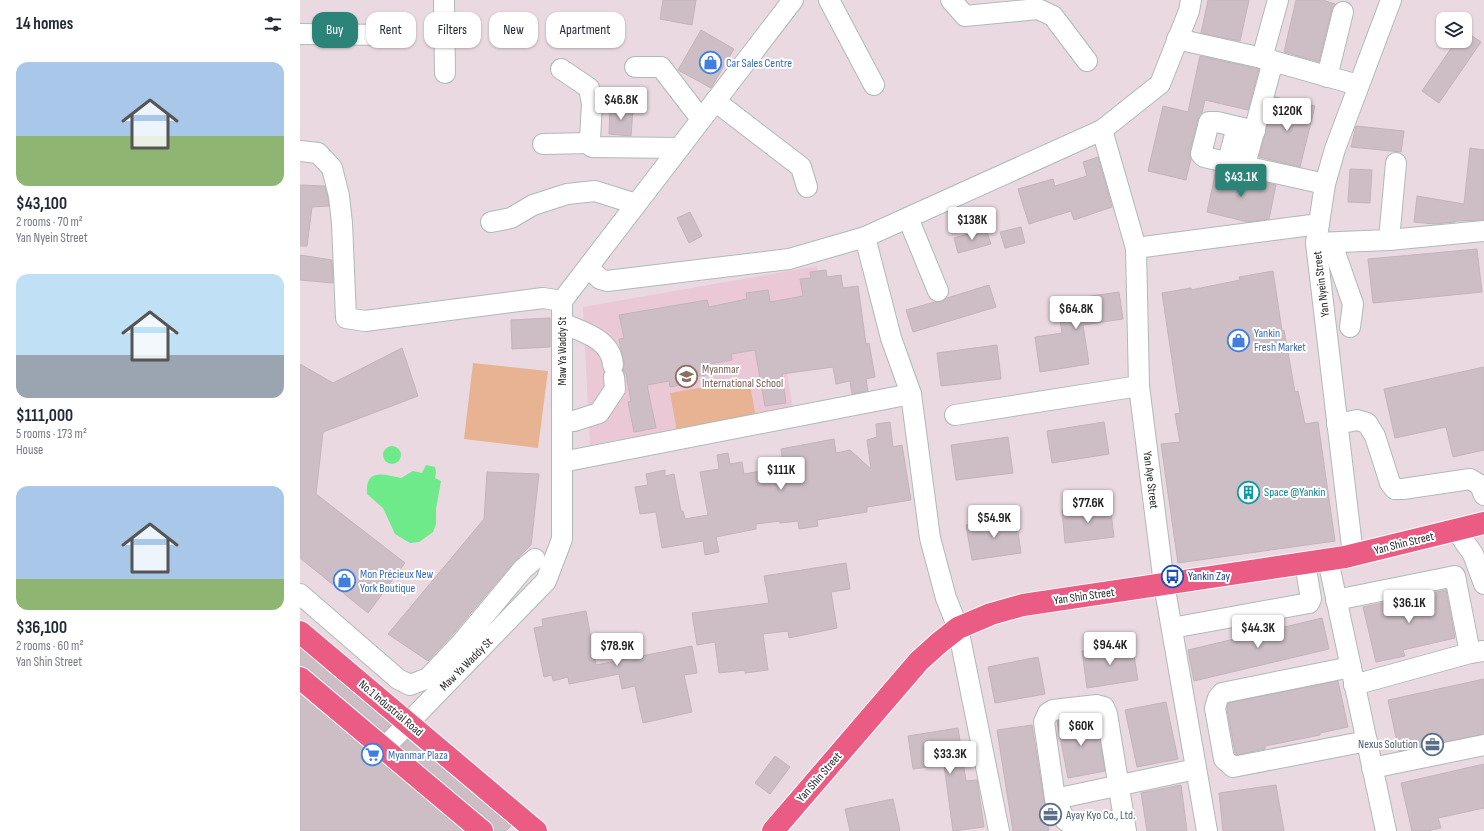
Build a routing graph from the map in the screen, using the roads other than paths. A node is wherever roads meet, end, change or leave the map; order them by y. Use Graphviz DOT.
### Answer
graph roads {
  1 [pos="444,0"];
  2 [pos="793,0"];
  3 [pos="830,0"];
  4 [pos="951,0"];
  5 [pos="1191,0"];
  6 [pos="1278,0"];
  7 [pos="1391,0"];
  8 [pos="1343,12"];
  9 [pos="300,34"];
  10 [pos="366,35"];
  11 [pos="1177,39"];
  12 [pos="1268,60"];
  13 [pos="1087,61"];
  14 [pos="635,67"];
  15 [pos="561,69"];
  16 [pos="445,73"];
  17 [pos="1328,78"];
  18 [pos="874,85"];
  19 [pos="1358,86"];
  20 [pos="715,101"];
  21 [pos="701,119"];
  22 [pos="1246,129"];
  23 [pos="1102,130"];
  24 [pos="591,143"];
  25 [pos="543,144"];
  26 [pos="679,148"];
  27 [pos="300,151"];
  28 [pos="1237,163"];
  29 [pos="1396,164"];
  30 [pos="1325,184"];
  31 [pos="807,187"];
  32 [pos="636,204"];
  33 [pos="908,218"];
  34 [pos="492,222"];
  35 [pos="1484,231"];
  36 [pos="865,237"];
  37 [pos="1322,237"];
  38 [pos="1389,240"];
  39 [pos="1136,248"];
  40 [pos="588,267"];
  41 [pos="938,291"];
  42 [pos="562,301"];
  43 [pos="562,323"];
  44 [pos="1350,327"];
  45 [pos="1139,386"];
  46 [pos="910,394"];
  47 [pos="955,415"];
  48 [pos="562,421"];
  49 [pos="1338,424"];
  50 [pos="562,462"];
  51 [pos="1484,495"];
  52 [pos="1484,523"];
  53 [pos="1456,530"];
  54 [pos="1353,556"];
  55 [pos="535,559"];
  56 [pos="1328,560"];
  57 [pos="1305,564"];
  58 [pos="1164,584"];
  59 [pos="1484,584"];
  60 [pos="300,594"];
  61 [pos="1336,600"];
  62 [pos="958,628"];
  63 [pos="1172,628"];
  64 [pos="300,632"];
  65 [pos="1477,652"];
  66 [pos="1352,676"];
  67 [pos="300,678"];
  68 [pos="409,722"];
  69 [pos="1366,741"];
  70 [pos="1484,745"];
  71 [pos="384,748"];
  72 [pos="1372,768"];
  73 [pos="1196,769"];
  74 [pos="1117,785"];
  75 [pos="1055,799"];
  76 [pos="1125,825"];
  77 [pos="528,828"];
  78 [pos="482,831"];
  79 [pos="773,831"];
  80 [pos="999,831"];
  81 [pos="1207,831"];
  82 [pos="1386,831"];
  1 -- 16 [label="street"];
  2 -- 20 [label="street, Maw Ya Waddy St"];
  3 -- 18 [label="street"];
  4 -- 13 [label="street"];
  5 -- 11 [label="street"];
  6 -- 12 [label="street"];
  7 -- 19 [label="street, Yan Nyein Street"];
  8 -- 17 [label="street"];
  9 -- 10 [label="street"];
  11 -- 12 [label="street"];
  11 -- 23 [label="street"];
  12 -- 17 [label="street"];
  12 -- 22 [label="street"];
  14 -- 21 [label="street"];
  15 -- 24 [label="street"];
  17 -- 19 [label="street"];
  19 -- 30 [label="street, Yan Nyein Street"];
  20 -- 21 [label="street, Maw Ya Waddy St"];
  20 -- 31 [label="street"];
  21 -- 26 [label="street, Maw Ya Waddy St"];
  22 -- 28 [label="street"];
  22 -- 28 [label="street"];
  23 -- 33 [label="street"];
  23 -- 39 [label="street, Yan Aye Street"];
  24 -- 25 [label="street"];
  24 -- 26 [label="street"];
  26 -- 32 [label="street, Maw Ya Waddy St"];
  27 -- 42 [label="street"];
  28 -- 30 [label="street"];
  29 -- 38 [label="street"];
  30 -- 37 [label="street, Yan Nyein Street"];
  32 -- 34 [label="street"];
  32 -- 40 [label="street, Maw Ya Waddy St"];
  33 -- 36 [label="street"];
  33 -- 41 [label="street"];
  35 -- 38 [label="street"];
  36 -- 40 [label="street"];
  36 -- 46 [label="street"];
  37 -- 38 [label="street"];
  37 -- 39 [label="street"];
  37 -- 44 [label="street"];
  37 -- 49 [label="street, Yan Nyein Street"];
  39 -- 45 [label="street, Yan Aye Street"];
  40 -- 42 [label="street, Maw Ya Waddy St"];
  42 -- 43 [label="street, Maw Ya Waddy St"];
  43 -- 48 [label="street, Maw Ya Waddy St"];
  43 -- 48 [label="street"];
  45 -- 47 [label="street"];
  45 -- 58 [label="street, Yan Aye Street"];
  46 -- 50 [label="street"];
  46 -- 62 [label="street"];
  48 -- 50 [label="street, Maw Ya Waddy St"];
  49 -- 51 [label="street"];
  49 -- 54 [label="street, Yan Nyein Street"];
  50 -- 68 [label="street, Maw Ya Waddy St"];
  52 -- 53 [label="main road, Yan Shin Street"];
  53 -- 54 [label="main road, Yan Shin Street"];
  53 -- 59 [label="street"];
  54 -- 56 [label="main road, Yan Shin Street"];
  55 -- 60 [label="street"];
  56 -- 57 [label="main road, Yan Shin Street"];
  56 -- 61 [label="street"];
  57 -- 58 [label="main road, Yan Shin Street"];
  57 -- 63 [label="street"];
  58 -- 62 [label="main road, Yan Shin Street"];
  58 -- 63 [label="street, Yan Aye Street"];
  61 -- 65 [label="street"];
  61 -- 66 [label="street"];
  62 -- 79 [label="main road, Yan Shin Street"];
  62 -- 80 [label="street"];
  63 -- 73 [label="street, Yan Aye Street"];
  64 -- 68 [label="main road, No.1 Industrial Road"];
  65 -- 66 [label="street"];
  66 -- 69 [label="street"];
  66 -- 69 [label="street"];
  67 -- 71 [label="main road"];
  68 -- 71 [label="street, Maw Ya Waddy St"];
  68 -- 77 [label="main road, No.1 Industrial Road"];
  69 -- 72 [label="street"];
  70 -- 72 [label="street"];
  71 -- 78 [label="main road"];
  72 -- 82 [label="street"];
  73 -- 74 [label="street"];
  73 -- 81 [label="street, Yan Aye Street"];
  74 -- 75 [label="street"];
  74 -- 75 [label="street"];
  74 -- 76 [label="street"];
  75 -- 76 [label="street"];
}
